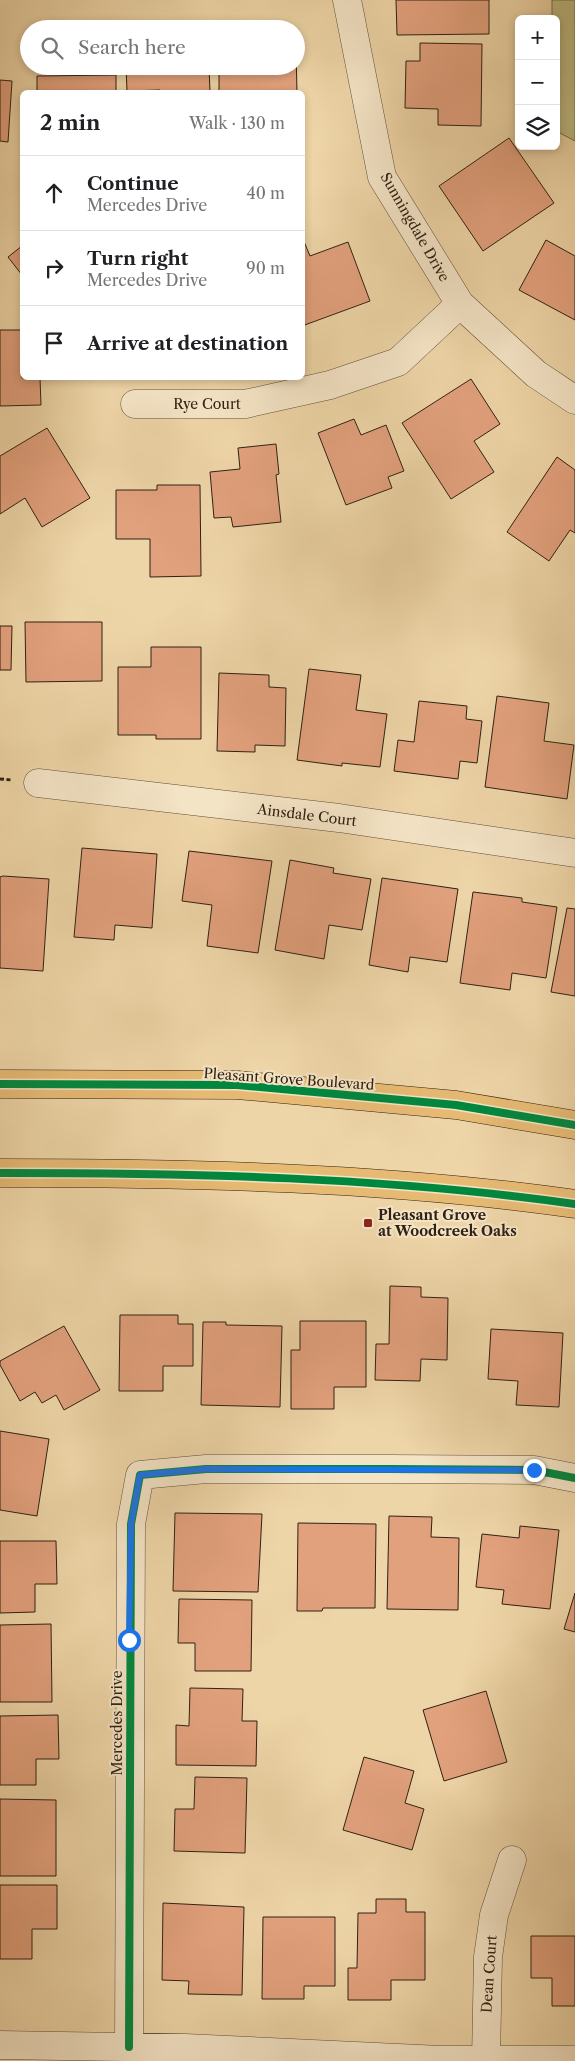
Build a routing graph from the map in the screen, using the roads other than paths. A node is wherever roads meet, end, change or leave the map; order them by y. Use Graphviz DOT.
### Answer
graph roads {
  1 [pos="347,0"];
  2 [pos="460,304"];
  3 [pos="575,400"];
  4 [pos="135,404"];
  5 [pos="38,783"];
  6 [pos="575,853"];
  7 [pos="0,1064"];
  8 [pos="0,1084"];
  9 [pos="61,1084"];
  10 [pos="575,1126"];
  11 [pos="0,1173"];
  12 [pos="81,1173"];
  13 [pos="0,1192"];
  14 [pos="575,1204"];
  15 [pos="575,1478"];
  16 [pos="512,1860"];
  17 [pos="0,2045"];
  18 [pos="129,2047"];
  19 [pos="486,2060"];
  20 [pos="575,2060"];
  1 -- 2 [label="street, Sunningdale Drive"];
  2 -- 3 [label="street, Sunningdale Drive"];
  2 -- 4 [label="street, Rye Court"];
  5 -- 6 [label="street, Ainsdale Court"];
  7 -- 9 [label="main road"];
  8 -- 9 [label="main road, Pleasant Grove Boulevard"];
  9 -- 10 [label="main road, Pleasant Grove Boulevard"];
  11 -- 12 [label="main road"];
  12 -- 13 [label="main road"];
  12 -- 14 [label="main road"];
  15 -- 18 [label="street, Mercedes Drive"];
  16 -- 19 [label="street, Dean Court"];
  17 -- 18 [label="street"];
  18 -- 19 [label="street"];
  19 -- 20 [label="street"];
}
